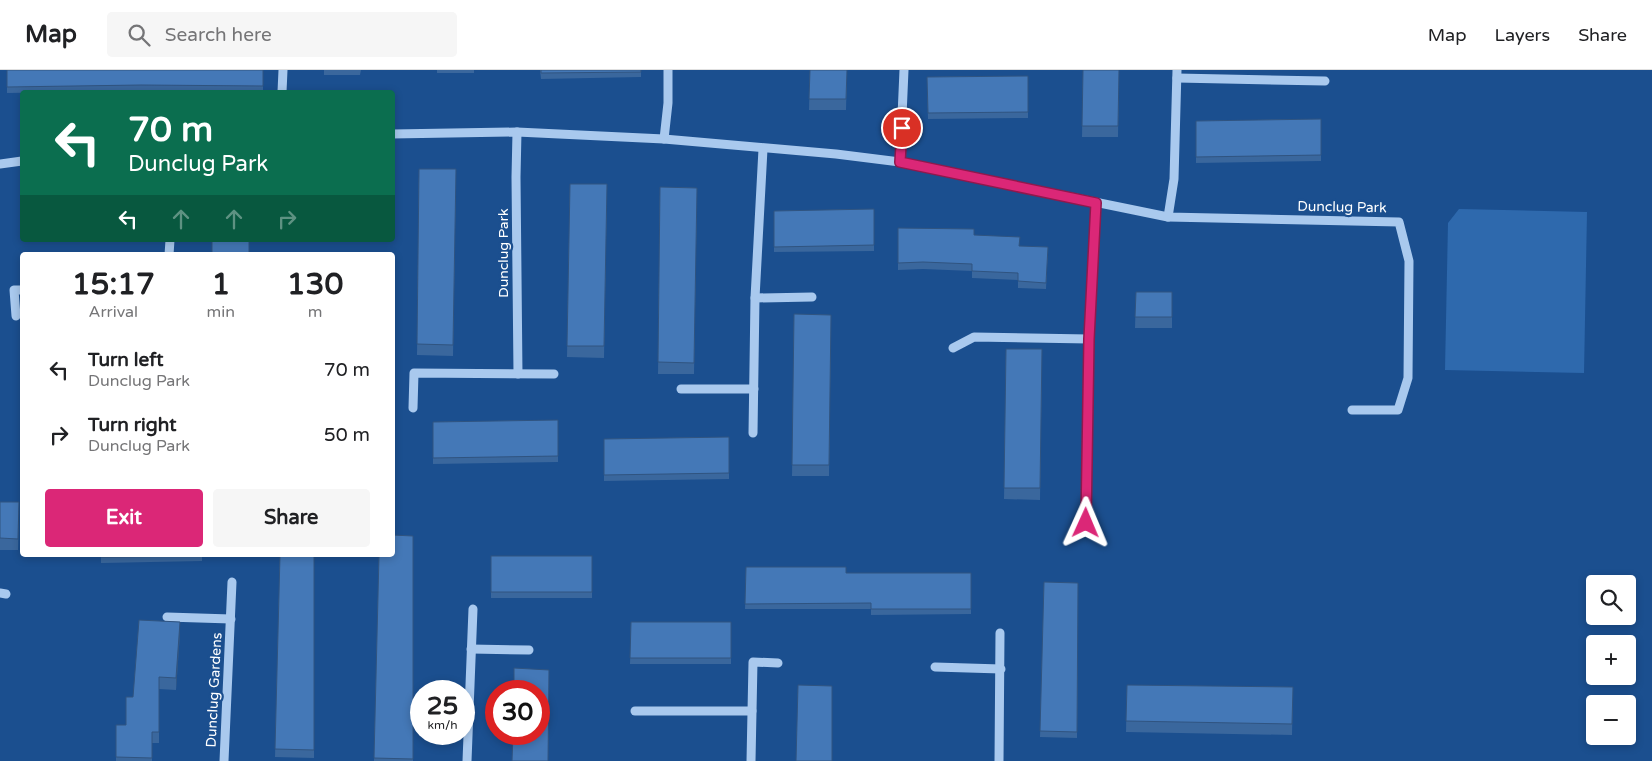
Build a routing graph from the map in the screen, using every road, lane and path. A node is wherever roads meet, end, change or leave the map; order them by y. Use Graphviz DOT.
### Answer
graph roads {
  1 [pos="283,70"];
  2 [pos="668,70"];
  3 [pos="904,70"];
  4 [pos="1177,74"];
  5 [pos="1325,81"];
  6 [pos="282,90"];
  7 [pos="517,132"];
  8 [pos="395,134"];
  9 [pos="664,139"];
  10 [pos="763,149"];
  11 [pos="20,161"];
  12 [pos="900,162"];
  13 [pos="0,164"];
  14 [pos="1096,203"];
  15 [pos="1168,217"];
  16 [pos="20,290"];
  17 [pos="812,297"];
  18 [pos="755,298"];
  19 [pos="16,316"];
  20 [pos="1089,339"];
  21 [pos="953,348"];
  22 [pos="518,374"];
  23 [pos="554,374"];
  24 [pos="681,388"];
  25 [pos="754,388"];
  26 [pos="414,408"];
  27 [pos="1352,410"];
  28 [pos="754,433"];
  29 [pos="1086,523"];
  30 [pos="232,582"];
  31 [pos="473,609"];
  32 [pos="167,617"];
  33 [pos="231,620"];
  34 [pos="1000,633"];
  35 [pos="471,650"];
  36 [pos="529,650"];
  37 [pos="778,663"];
  38 [pos="935,667"];
  39 [pos="1001,669"];
  40 [pos="635,711"];
  41 [pos="752,711"];
  42 [pos="224,761"];
  43 [pos="467,761"];
  44 [pos="751,761"];
  45 [pos="999,761"];
  1 -- 6 [label="street"];
  2 -- 9 [label="street"];
  3 -- 12 [label="street"];
  4 -- 5 [label="street"];
  4 -- 15 [label="street"];
  7 -- 8 [label="street, Dunclug Park"];
  7 -- 9 [label="street, Dunclug Park"];
  7 -- 22 [label="street, Dunclug Park"];
  9 -- 10 [label="street, Dunclug Park"];
  10 -- 12 [label="street, Dunclug Park"];
  10 -- 18 [label="street"];
  11 -- 13 [label="street"];
  12 -- 14 [label="street, Dunclug Park"];
  14 -- 15 [label="street, Dunclug Park"];
  14 -- 20 [label="street"];
  15 -- 27 [label="street, Dunclug Park"];
  16 -- 19 [label="street"];
  17 -- 18 [label="street"];
  18 -- 25 [label="street"];
  20 -- 21 [label="street"];
  20 -- 29 [label="street"];
  22 -- 23 [label="street"];
  22 -- 26 [label="street"];
  24 -- 25 [label="street"];
  25 -- 28 [label="street"];
  30 -- 33 [label="street, Dunclug Gardens"];
  31 -- 35 [label="street"];
  32 -- 33 [label="street, Dunclug Gardens"];
  33 -- 42 [label="street, Dunclug Gardens"];
  34 -- 39 [label="street"];
  35 -- 36 [label="street"];
  35 -- 43 [label="street"];
  37 -- 41 [label="street"];
  38 -- 39 [label="street"];
  39 -- 45 [label="street"];
  40 -- 41 [label="street"];
  41 -- 44 [label="street"];
}
